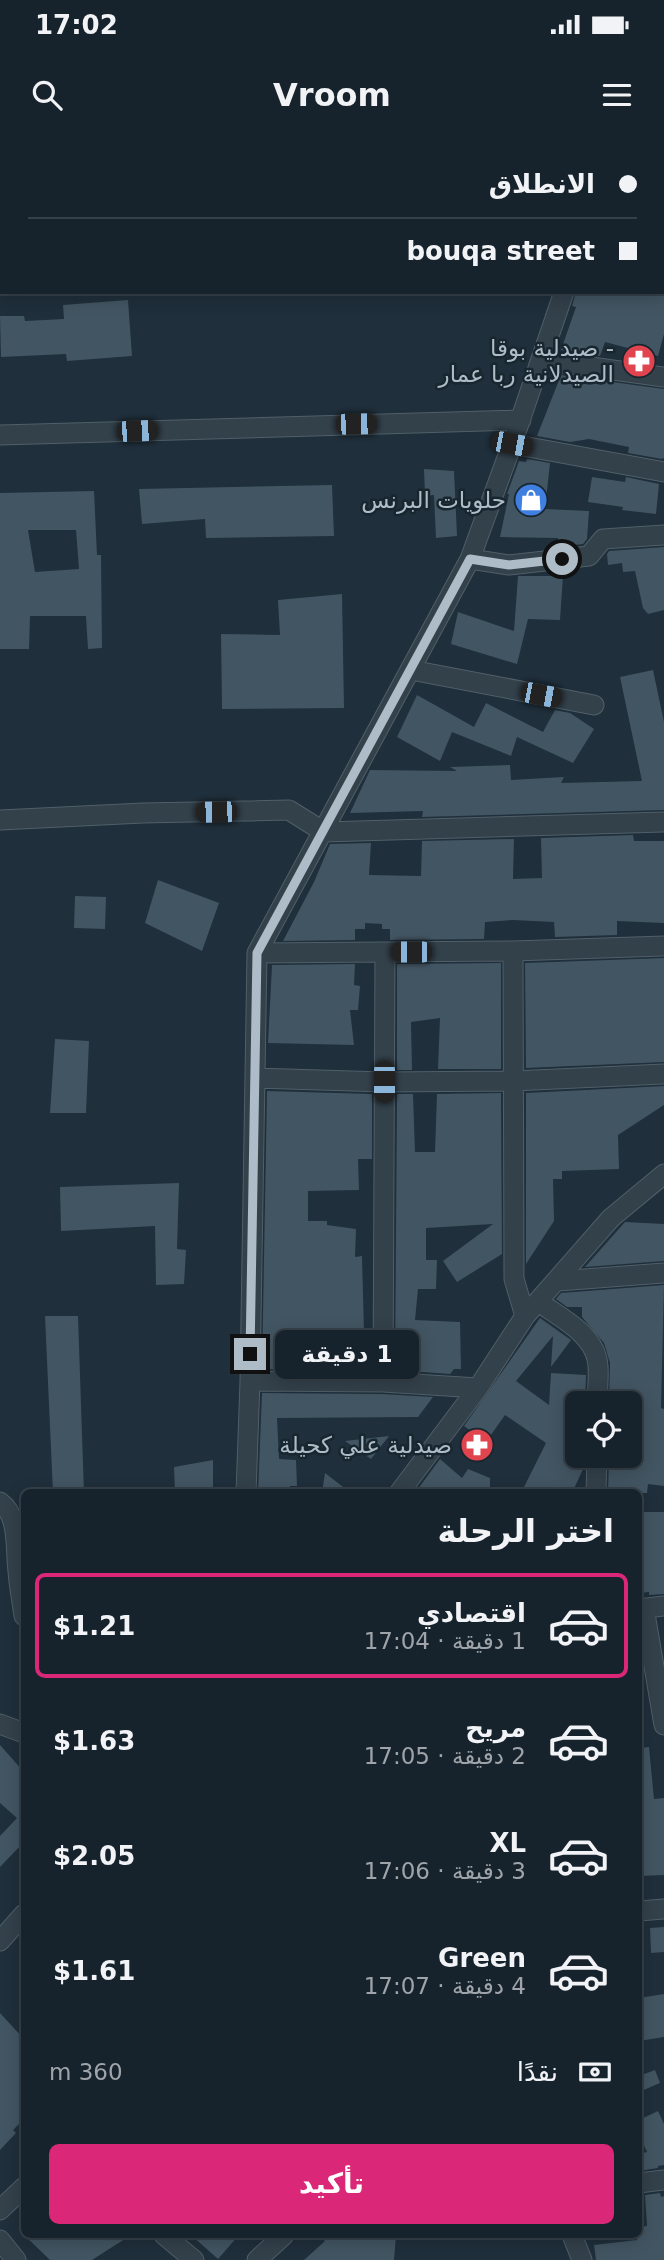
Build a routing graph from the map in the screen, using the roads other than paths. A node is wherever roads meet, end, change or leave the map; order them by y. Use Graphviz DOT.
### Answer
graph roads {
  1 [pos="563,294"];
  2 [pos="541,360"];
  3 [pos="664,377"];
  4 [pos="521,420"];
  5 [pos="0,435"];
  6 [pos="512,444"];
  7 [pos="664,472"];
  8 [pos="664,535"];
  9 [pos="470,559"];
  10 [pos="411,670"];
  11 [pos="594,705"];
  12 [pos="0,820"];
  13 [pos="664,822"];
  14 [pos="324,832"];
  15 [pos="664,946"];
  16 [pos="513,951"];
  17 [pos="385,952"];
  18 [pos="257,953"];
  19 [pos="664,1074"];
  20 [pos="255,1078"];
  21 [pos="513,1081"];
  22 [pos="384,1082"];
  23 [pos="664,1174"];
  24 [pos="664,1273"];
  25 [pos="558,1281"];
  26 [pos="539,1302"];
  27 [pos="525,1316"];
  28 [pos="250,1381"];
  29 [pos="383,1382"];
  30 [pos="478,1388"];
  31 [pos="597,1391"];
  32 [pos="597,1468"];
  33 [pos="246,1489"];
  34 [pos="403,1489"];
  35 [pos="596,1489"];
  36 [pos="0,1502"];
  37 [pos="21,1596"];
  38 [pos="649,1608"];
  39 [pos="0,1724"];
  40 [pos="664,1725"];
  41 [pos="21,1732"];
  42 [pos="664,1909"];
  43 [pos="642,1911"];
  44 [pos="21,1917"];
  45 [pos="0,1941"];
  46 [pos="664,2180"];
  47 [pos="642,2183"];
  48 [pos="21,2190"];
  49 [pos="0,2210"];
  50 [pos="168,2238"];
  51 [pos="281,2238"];
  52 [pos="573,2238"];
  53 [pos="0,2240"];
  54 [pos="16,2260"];
  55 [pos="194,2260"];
  56 [pos="257,2260"];
  57 [pos="582,2260"];
  1 -- 2 [label="street"];
  2 -- 3 [label="street"];
  2 -- 4 [label="street"];
  4 -- 5 [label="street"];
  4 -- 6 [label="street"];
  6 -- 7 [label="street"];
  6 -- 9 [label="street"];
  8 -- 9 [label="street"];
  9 -- 10 [label="street"];
  10 -- 11 [label="street"];
  10 -- 14 [label="street"];
  12 -- 14 [label="street"];
  13 -- 14 [label="street"];
  14 -- 18 [label="street"];
  15 -- 16 [label="street"];
  16 -- 17 [label="street"];
  16 -- 21 [label="street"];
  17 -- 18 [label="street"];
  17 -- 22 [label="street"];
  18 -- 20 [label="street"];
  19 -- 21 [label="street"];
  20 -- 22 [label="street"];
  20 -- 28 [label="street"];
  21 -- 22 [label="street"];
  21 -- 27 [label="street"];
  22 -- 29 [label="street"];
  23 -- 25 [label="street"];
  24 -- 25 [label="street"];
  25 -- 26 [label="street"];
  26 -- 27 [label="street"];
  26 -- 31 [label="street"];
  27 -- 30 [label="street"];
  28 -- 29 [label="street"];
  28 -- 33 [label="street"];
  29 -- 30 [label="street"];
  30 -- 34 [label="street"];
  32 -- 35 [label="street"];
  36 -- 37 [label="street"];
  38 -- 40 [label="street"];
  39 -- 41 [label="street"];
  42 -- 43 [label="street"];
  44 -- 45 [label="street"];
  46 -- 47 [label="street"];
  48 -- 49 [label="street"];
  50 -- 55 [label="street"];
  51 -- 56 [label="street"];
  52 -- 57 [label="street"];
  53 -- 54 [label="street"];
}
